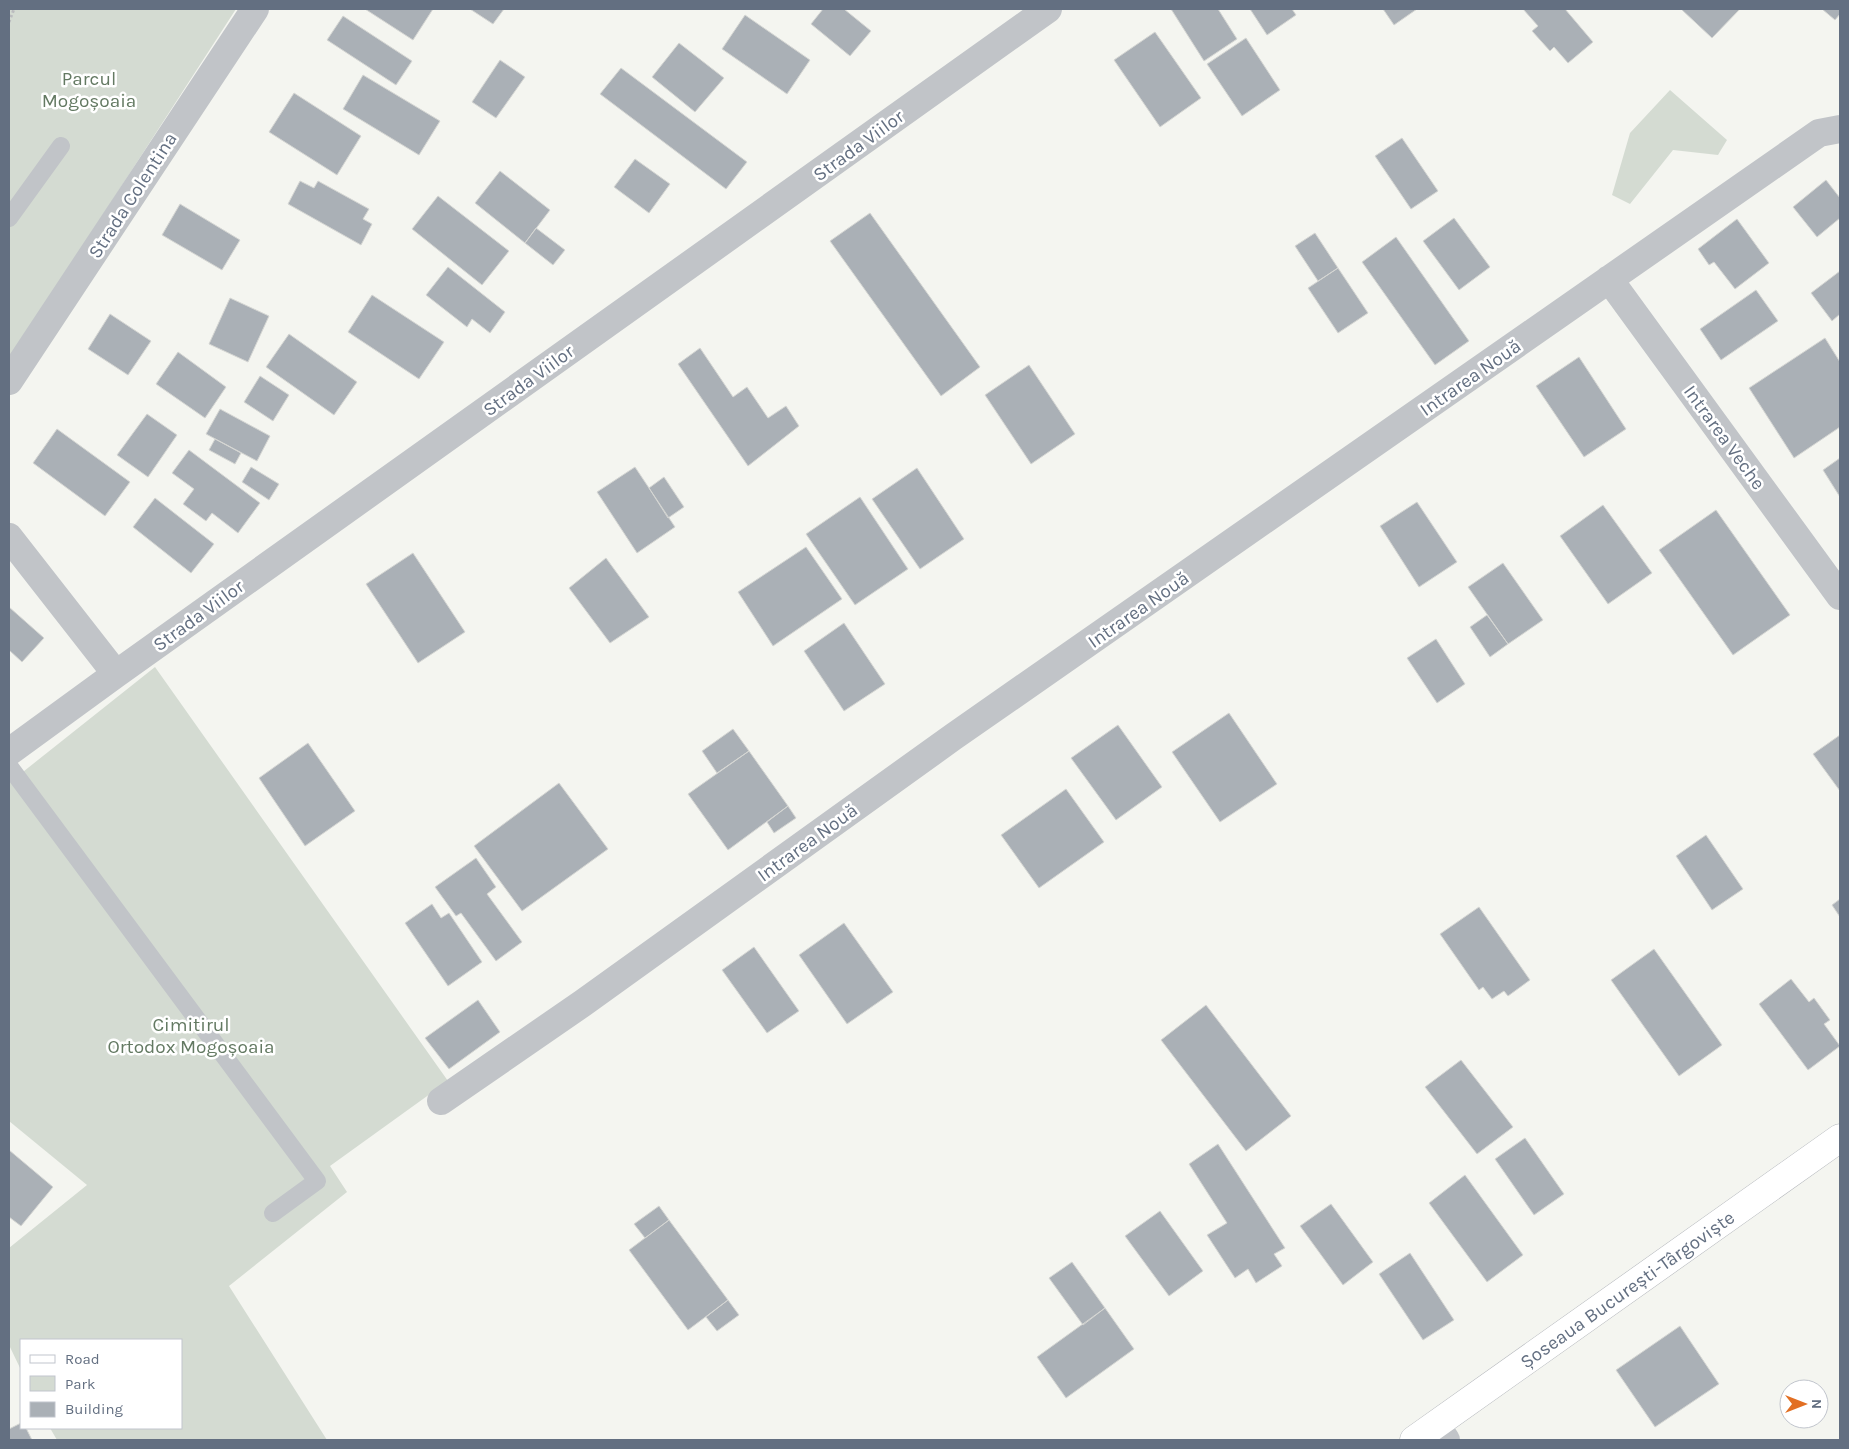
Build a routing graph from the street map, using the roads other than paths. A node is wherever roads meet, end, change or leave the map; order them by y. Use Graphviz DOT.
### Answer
graph roads {
  1 [pos="255,9"];
  2 [pos="1048,9"];
  3 [pos="1840,129"];
  4 [pos="62,146"];
  5 [pos="9,218"];
  6 [pos="1609,279"];
  7 [pos="9,381"];
  8 [pos="9,536"];
  9 [pos="1840,596"];
  10 [pos="116,674"];
  11 [pos="9,752"];
  12 [pos="9,766"];
  13 [pos="441,1101"];
  14 [pos="1840,1138"];
  15 [pos="273,1213"];
  16 [pos="1441,1432"];
  17 [pos="1414,1440"];
  1 -- 7 [label="street, Strada Colentina"];
  2 -- 10 [label="street, Strada Viilor"];
  3 -- 6 [label="street, Intrarea Nouă"];
  4 -- 5 [label="lane"];
  6 -- 9 [label="street, Intrarea Veche"];
  6 -- 13 [label="street, Intrarea Nouă"];
  8 -- 10 [label="street"];
  10 -- 11 [label="street, Strada Viilor"];
  12 -- 15 [label="lane"];
  14 -- 16 [label="main road, Șoseaua București-Târgoviște"];
  16 -- 17 [label="main road, Șoseaua București-Târgoviște"];
}
